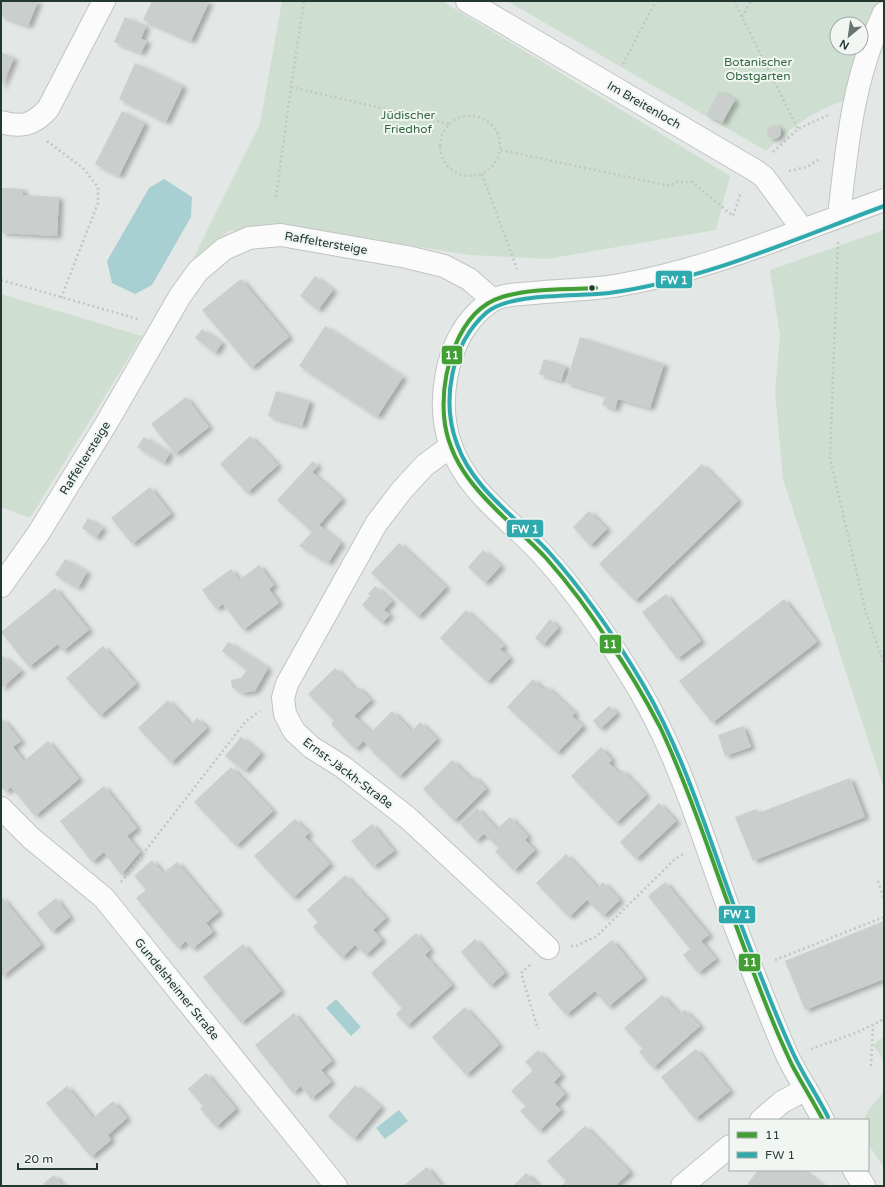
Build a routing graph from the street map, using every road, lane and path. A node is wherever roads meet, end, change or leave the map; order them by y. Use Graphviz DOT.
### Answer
graph roads {
  1 [pos="104,1"];
  2 [pos="304,1"];
  3 [pos="467,1"];
  4 [pos="656,1"];
  5 [pos="734,1"];
  6 [pos="751,1"];
  7 [pos="884,13"];
  8 [pos="742,18"];
  9 [pos="611,86"];
  10 [pos="290,87"];
  11 [pos="853,103"];
  12 [pos="1,122"];
  13 [pos="449,124"];
  14 [pos="25,125"];
  15 [pos="798,129"];
  16 [pos="848,133"];
  17 [pos="500,150"];
  18 [pos="482,174"];
  19 [pos="760,174"];
  20 [pos="276,197"];
  21 [pos="884,200"];
  22 [pos="839,216"];
  23 [pos="803,230"];
  24 [pos="1,280"];
  25 [pos="526,293"];
  26 [pos="60,298"];
  27 [pos="493,300"];
  28 [pos="162,325"];
  29 [pos="451,446"];
  30 [pos="1,586"];
  31 [pos="884,664"];
  32 [pos="246,721"];
  33 [pos="1,808"];
  34 [pos="674,860"];
  35 [pos="126,878"];
  36 [pos="878,881"];
  37 [pos="884,900"];
  38 [pos="884,917"];
  39 [pos="548,948"];
  40 [pos="752,969"];
  41 [pos="884,1019"];
  42 [pos="873,1025"];
  43 [pos="538,1029"];
  44 [pos="788,1057"];
  45 [pos="871,1066"];
  46 [pos="806,1089"];
  47 [pos="761,1119"];
  48 [pos="822,1119"];
  49 [pos="729,1147"];
  50 [pos="855,1171"];
  51 [pos="336,1186"];
  52 [pos="682,1186"];
  53 [pos="864,1186"];
  1 -- 14 [label="street"];
  2 -- 10 [label="path"];
  3 -- 9 [label="street, Im Breitenloch"];
  4 -- 9 [label="path"];
  5 -- 8 [label="path"];
  6 -- 8 [label="path"];
  7 -- 11 [label="street"];
  8 -- 15 [label="path"];
  9 -- 19 [label="street, Im Breitenloch"];
  10 -- 13 [label="path"];
  10 -- 20 [label="path"];
  11 -- 15 [label="path"];
  11 -- 16 [label="street"];
  12 -- 14 [label="street"];
  13 -- 17 [label="path"];
  13 -- 18 [label="path"];
  14 -- 26 [label="path"];
  15 -- 19 [label="path"];
  16 -- 19 [label="path"];
  16 -- 22 [label="street"];
  17 -- 18 [label="path"];
  17 -- 19 [label="path"];
  18 -- 25 [label="path"];
  19 -- 23 [label="street, Im Breitenloch"];
  21 -- 22 [label="street"];
  22 -- 23 [label="street"];
  22 -- 31 [label="path"];
  23 -- 25 [label="street"];
  24 -- 26 [label="path"];
  25 -- 27 [label="street"];
  26 -- 28 [label="path"];
  27 -- 28 [label="street, Raffeltersteige"];
  27 -- 29 [label="street"];
  28 -- 30 [label="street, Raffeltersteige"];
  29 -- 39 [label="street, Ernst-Jäckh-Straße"];
  29 -- 40 [label="street"];
  32 -- 35 [label="path"];
  33 -- 51 [label="street, Gundelsheimer Straße"];
  34 -- 39 [label="path"];
  36 -- 37 [label="path"];
  38 -- 40 [label="path"];
  39 -- 43 [label="path"];
  40 -- 44 [label="street"];
  41 -- 42 [label="path"];
  42 -- 44 [label="path"];
  42 -- 45 [label="path"];
  44 -- 46 [label="street"];
  46 -- 47 [label="street"];
  46 -- 48 [label="street"];
  49 -- 52 [label="street"];
  50 -- 53 [label="street"];
}
